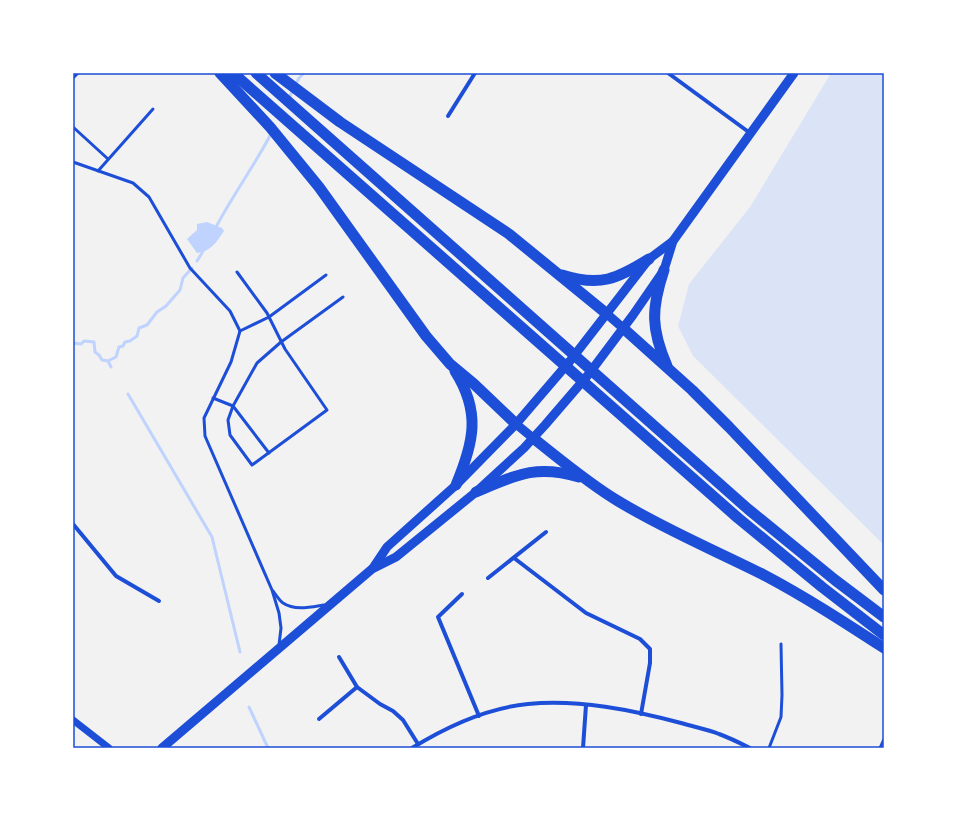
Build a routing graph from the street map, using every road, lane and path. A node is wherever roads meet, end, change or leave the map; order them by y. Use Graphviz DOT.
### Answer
graph roads {
  1 [pos="78,73"];
  2 [pos="220,73"];
  3 [pos="233,73"];
  4 [pos="256,73"];
  5 [pos="275,73"];
  6 [pos="475,73"];
  7 [pos="668,73"];
  8 [pos="794,73"];
  9 [pos="73,78"];
  10 [pos="153,109"];
  11 [pos="448,116"];
  12 [pos="73,127"];
  13 [pos="751,134"];
  14 [pos="108,158"];
  15 [pos="73,162"];
  16 [pos="98,171"];
  17 [pos="673,241"];
  18 [pos="649,259"];
  19 [pos="664,270"];
  20 [pos="237,272"];
  21 [pos="558,274"];
  22 [pos="326,275"];
  23 [pos="343,297"];
  24 [pos="607,314"];
  25 [pos="269,317"];
  26 [pos="623,328"];
  27 [pos="240,331"];
  28 [pos="281,342"];
  29 [pos="450,364"];
  30 [pos="669,370"];
  31 [pos="213,398"];
  32 [pos="234,406"];
  33 [pos="516,424"];
  34 [pos="533,438"];
  35 [pos="269,453"];
  36 [pos="585,479"];
  37 [pos="456,485"];
  38 [pos="476,492"];
  39 [pos="73,524"];
  40 [pos="546,532"];
  41 [pos="514,558"];
  42 [pos="372,569"];
  43 [pos="488,578"];
  44 [pos="272,590"];
  45 [pos="884,590"];
  46 [pos="462,594"];
  47 [pos="159,601"];
  48 [pos="330,605"];
  49 [pos="884,617"];
  50 [pos="884,635"];
  51 [pos="781,644"];
  52 [pos="884,648"];
  53 [pos="278,649"];
  54 [pos="339,657"];
  55 [pos="357,686"];
  56 [pos="586,705"];
  57 [pos="641,714"];
  58 [pos="479,716"];
  59 [pos="319,719"];
  60 [pos="73,720"];
  61 [pos="884,739"];
  62 [pos="418,744"];
  63 [pos="109,748"];
  64 [pos="162,748"];
  65 [pos="412,748"];
  66 [pos="583,748"];
  67 [pos="750,748"];
  68 [pos="769,748"];
  69 [pos="880,748"];
  1 -- 9 [label="lane"];
  2 -- 29 [label="highway"];
  3 -- 50 [label="highway"];
  4 -- 49 [label="highway"];
  5 -- 21 [label="highway"];
  6 -- 11 [label="street"];
  7 -- 13 [label="street"];
  8 -- 13 [label="main road"];
  10 -- 14 [label="lane"];
  12 -- 14 [label="lane"];
  13 -- 17 [label="main road"];
  14 -- 16 [label="lane"];
  15 -- 16 [label="lane"];
  16 -- 27 [label="lane"];
  17 -- 18 [label="main road"];
  17 -- 19 [label="main road"];
  18 -- 21 [label="highway"];
  18 -- 24 [label="main road"];
  19 -- 26 [label="main road"];
  19 -- 30 [label="highway"];
  20 -- 25 [label="lane"];
  21 -- 24 [label="highway"];
  22 -- 25 [label="lane"];
  23 -- 28 [label="lane"];
  24 -- 26 [label="main road"];
  24 -- 33 [label="main road"];
  25 -- 27 [label="lane"];
  25 -- 28 [label="lane"];
  26 -- 30 [label="highway"];
  26 -- 34 [label="main road"];
  27 -- 31 [label="lane"];
  28 -- 32 [label="lane"];
  28 -- 35 [label="lane"];
  29 -- 33 [label="highway"];
  29 -- 37 [label="highway"];
  30 -- 45 [label="highway"];
  31 -- 32 [label="lane"];
  31 -- 44 [label="lane"];
  32 -- 35 [label="lane"];
  32 -- 35 [label="lane"];
  33 -- 34 [label="main road"];
  33 -- 37 [label="main road"];
  34 -- 36 [label="highway"];
  34 -- 38 [label="main road"];
  36 -- 38 [label="highway"];
  36 -- 52 [label="highway"];
  37 -- 42 [label="main road"];
  38 -- 42 [label="main road"];
  39 -- 47 [label="street"];
  40 -- 41 [label="street"];
  41 -- 43 [label="street"];
  41 -- 57 [label="street"];
  42 -- 48 [label="main road"];
  44 -- 48 [label="lane"];
  44 -- 53 [label="lane"];
  46 -- 58 [label="street"];
  48 -- 53 [label="main road"];
  51 -- 68 [label="lane"];
  53 -- 64 [label="main road"];
  54 -- 55 [label="street"];
  55 -- 59 [label="street"];
  55 -- 62 [label="street"];
  56 -- 57 [label="street"];
  56 -- 58 [label="street"];
  56 -- 66 [label="street"];
  57 -- 67 [label="street"];
  58 -- 62 [label="street"];
  60 -- 63 [label="street"];
  61 -- 69 [label="lane"];
  62 -- 65 [label="street"];
}
